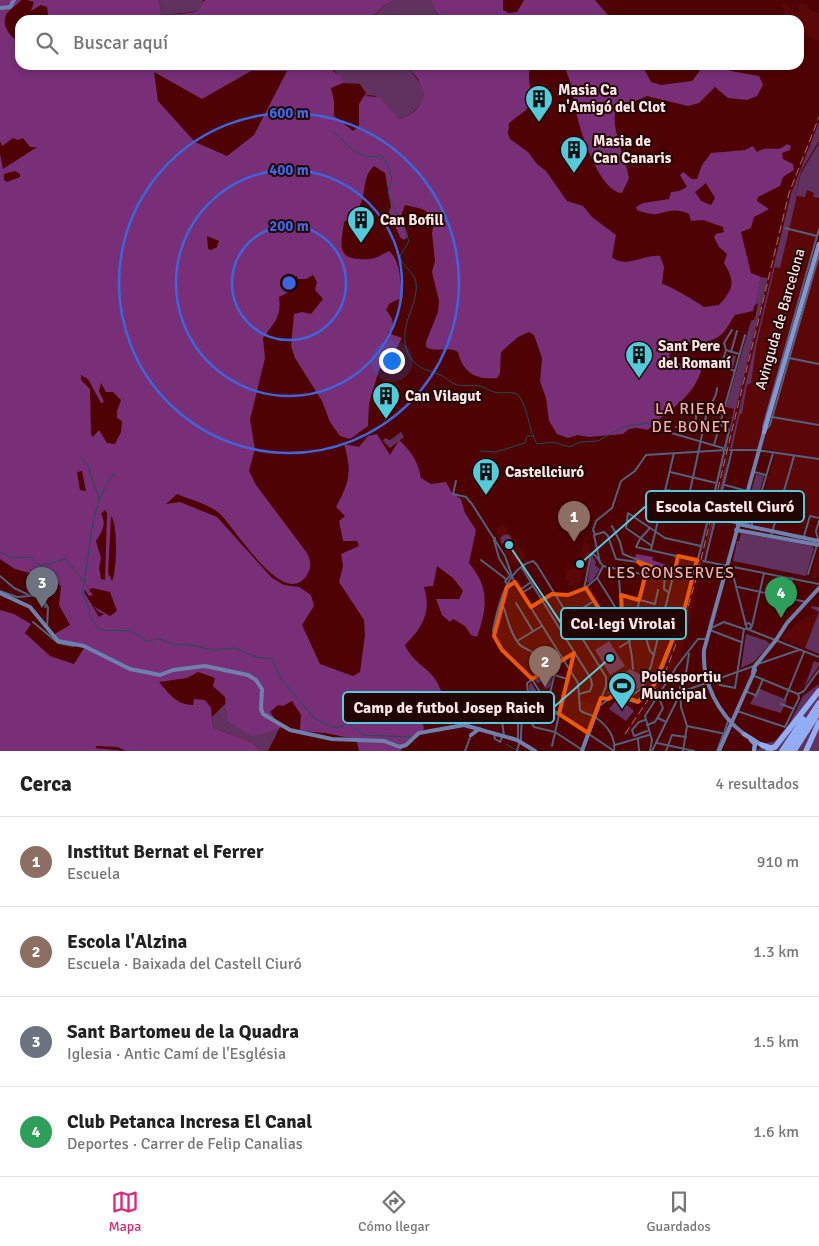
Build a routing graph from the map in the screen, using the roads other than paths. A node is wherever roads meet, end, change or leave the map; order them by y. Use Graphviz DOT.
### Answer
graph roads {
  1 [pos="14,1"];
  2 [pos="6,9"];
  3 [pos="785,228"];
  4 [pos="819,229"];
  5 [pos="817,236"];
  6 [pos="819,244"];
  7 [pos="819,255"];
  8 [pos="732,330"];
  9 [pos="737,331"];
  10 [pos="745,335"];
  11 [pos="726,350"];
  12 [pos="731,352"];
  13 [pos="739,354"];
  14 [pos="788,357"];
  15 [pos="819,364"];
  16 [pos="735,371"];
  17 [pos="717,388"];
  18 [pos="711,403"];
  19 [pos="765,415"];
  20 [pos="770,419"];
  21 [pos="705,420"];
  22 [pos="720,425"];
  23 [pos="819,425"];
  24 [pos="676,427"];
  25 [pos="688,427"];
  26 [pos="704,428"];
  27 [pos="668,432"];
  28 [pos="764,432"];
  29 [pos="702,442"];
  30 [pos="714,445"];
  31 [pos="725,450"];
  32 [pos="759,450"];
  33 [pos="700,452"];
  34 [pos="674,453"];
  35 [pos="772,453"];
  36 [pos="794,456"];
  37 [pos="819,459"];
  38 [pos="753,471"];
  39 [pos="670,472"];
  40 [pos="766,475"];
  41 [pos="694,478"];
  42 [pos="456,481"];
  43 [pos="716,483"];
  44 [pos="725,485"];
  45 [pos="666,489"];
  46 [pos="747,491"];
  47 [pos="690,495"];
  48 [pos="708,499"];
  49 [pos="662,506"];
  50 [pos="685,512"];
  51 [pos="708,517"];
  52 [pos="717,518"];
  53 [pos="819,519"];
  54 [pos="738,524"];
  55 [pos="612,526"];
  56 [pos="651,528"];
  57 [pos="749,528"];
  58 [pos="736,530"];
  59 [pos="655,531"];
  60 [pos="595,534"];
  61 [pos="772,534"];
  62 [pos="804,536"];
  63 [pos="495,538"];
  64 [pos="640,539"];
  65 [pos="818,543"];
  66 [pos="652,546"];
  67 [pos="700,546"];
  68 [pos="651,550"];
  69 [pos="678,556"];
  70 [pos="481,560"];
  71 [pos="698,560"];
  72 [pos="638,562"];
  73 [pos="599,564"];
  74 [pos="603,566"];
  75 [pos="728,566"];
  76 [pos="521,567"];
  77 [pos="618,569"];
  78 [pos="511,571"];
  79 [pos="515,572"];
  80 [pos="764,573"];
  81 [pos="808,574"];
  82 [pos="646,575"];
  83 [pos="0,576"];
  84 [pos="512,576"];
  85 [pos="597,578"];
  86 [pos="792,578"];
  87 [pos="506,579"];
  88 [pos="515,582"];
  89 [pos="531,582"];
  90 [pos="819,584"];
  91 [pos="507,586"];
  92 [pos="533,586"];
  93 [pos="738,587"];
  94 [pos="819,588"];
  95 [pos="585,589"];
  96 [pos="520,590"];
  97 [pos="658,590"];
  98 [pos="0,592"];
  99 [pos="760,592"];
  100 [pos="522,593"];
  101 [pos="669,593"];
  102 [pos="554,594"];
  103 [pos="561,594"];
  104 [pos="29,595"];
  105 [pos="621,595"];
  106 [pos="504,596"];
  107 [pos="45,598"];
  108 [pos="557,598"];
  109 [pos="788,598"];
  110 [pos="542,600"];
  111 [pos="639,600"];
  112 [pos="594,601"];
  113 [pos="806,602"];
  114 [pos="516,603"];
  115 [pos="45,606"];
  116 [pos="531,607"];
  117 [pos="500,608"];
  118 [pos="504,608"];
  119 [pos="578,611"];
  120 [pos="601,612"];
  121 [pos="620,615"];
  122 [pos="754,618"];
  123 [pos="589,620"];
  124 [pos="33,622"];
  125 [pos="608,623"];
  126 [pos="747,623"];
  127 [pos="45,626"];
  128 [pos="542,626"];
  129 [pos="752,626"];
  130 [pos="625,628"];
  131 [pos="599,629"];
  132 [pos="708,629"];
  133 [pos="746,629"];
  134 [pos="533,631"];
  135 [pos="752,632"];
  136 [pos="614,636"];
  137 [pos="770,638"];
  138 [pos="706,639"];
  139 [pos="776,640"];
  140 [pos="517,641"];
  141 [pos="630,641"];
  142 [pos="742,643"];
  143 [pos="772,645"];
  144 [pos="76,646"];
  145 [pos="620,647"];
  146 [pos="800,650"];
  147 [pos="804,652"];
  148 [pos="689,654"];
  149 [pos="654,655"];
  150 [pos="819,657"];
  151 [pos="563,660"];
  152 [pos="568,667"];
  153 [pos="755,668"];
  154 [pos="633,669"];
  155 [pos="819,670"];
  156 [pos="545,671"];
  157 [pos="738,671"];
  158 [pos="569,674"];
  159 [pos="573,675"];
  160 [pos="554,676"];
  161 [pos="717,678"];
  162 [pos="532,679"];
  163 [pos="568,679"];
  164 [pos="763,679"];
  165 [pos="707,681"];
  166 [pos="789,689"];
  167 [pos="745,690"];
  168 [pos="681,692"];
  169 [pos="819,692"];
  170 [pos="579,694"];
  171 [pos="603,694"];
  172 [pos="798,694"];
  173 [pos="659,698"];
  174 [pos="608,699"];
  175 [pos="627,699"];
  176 [pos="699,699"];
  177 [pos="785,699"];
  178 [pos="656,701"];
  179 [pos="819,703"];
  180 [pos="781,704"];
  181 [pos="547,706"];
  182 [pos="598,707"];
  183 [pos="794,709"];
  184 [pos="546,711"];
  185 [pos="738,711"];
  186 [pos="818,713"];
  187 [pos="530,714"];
  188 [pos="559,714"];
  189 [pos="426,716"];
  190 [pos="594,716"];
  191 [pos="658,718"];
  192 [pos="645,720"];
  193 [pos="502,721"];
  194 [pos="666,722"];
  195 [pos="730,722"];
  196 [pos="819,722"];
  197 [pos="646,725"];
  198 [pos="687,726"];
  199 [pos="472,731"];
  200 [pos="648,731"];
  201 [pos="493,732"];
  202 [pos="555,732"];
  203 [pos="588,733"];
  204 [pos="724,734"];
  205 [pos="744,734"];
  206 [pos="649,735"];
  207 [pos="504,736"];
  208 [pos="686,737"];
  209 [pos="638,739"];
  210 [pos="750,739"];
  211 [pos="519,741"];
  212 [pos="656,742"];
  213 [pos="615,745"];
  214 [pos="668,745"];
  215 [pos="761,745"];
  216 [pos="552,746"];
  217 [pos="517,750"];
  218 [pos="684,750"];
  219 [pos="465,751"];
  220 [pos="535,751"];
  221 [pos="583,751"];
  222 [pos="614,751"];
  223 [pos="639,751"];
  224 [pos="651,751"];
  225 [pos="666,751"];
  226 [pos="694,751"];
  227 [pos="718,751"];
  228 [pos="755,751"];
  229 [pos="769,751"];
  230 [pos="782,751"];
  231 [pos="788,751"];
  232 [pos="794,751"];
  233 [pos="798,751"];
  234 [pos="806,751"];
  1 -- 2 [label="main road"];
  3 -- 5 [label="street"];
  4 -- 5 [label="street, Avinguda de Barcelona"];
  5 -- 19 [label="street, Avinguda de Barcelona"];
  6 -- 14 [label="main road, Avinguda de Barcelona"];
  7 -- 14 [label="street, Avinguda de Barcelona"];
  8 -- 11 [label="street"];
  9 -- 12 [label="street"];
  10 -- 13 [label="street"];
  11 -- 12 [label="street"];
  11 -- 16 [label="street"];
  12 -- 13 [label="street"];
  13 -- 16 [label="street"];
  14 -- 15 [label="street"];
  14 -- 20 [label="main road, Avinguda de Barcelona"];
  16 -- 22 [label="street"];
  17 -- 18 [label="street"];
  18 -- 21 [label="street"];
  18 -- 25 [label="street"];
  19 -- 20 [label="street"];
  19 -- 28 [label="street, Avinguda de Barcelona"];
  20 -- 23 [label="street"];
  20 -- 28 [label="main road, Avinguda de Barcelona"];
  21 -- 22 [label="street"];
  21 -- 26 [label="street"];
  22 -- 30 [label="street"];
  22 -- 31 [label="street"];
  24 -- 25 [label="street"];
  25 -- 26 [label="street"];
  26 -- 29 [label="street"];
  27 -- 29 [label="street"];
  28 -- 32 [label="main road, Avinguda de Barcelona"];
  29 -- 30 [label="street"];
  29 -- 33 [label="street"];
  30 -- 31 [label="street"];
  31 -- 33 [label="street"];
  31 -- 43 [label="street"];
  32 -- 35 [label="street"];
  32 -- 38 [label="main road, Avinguda de Barcelona"];
  32 -- 44 [label="street"];
  33 -- 34 [label="street"];
  33 -- 41 [label="street"];
  34 -- 39 [label="street"];
  34 -- 60 [label="street"];
  35 -- 36 [label="street"];
  35 -- 40 [label="street"];
  36 -- 37 [label="street"];
  36 -- 61 [label="street"];
  38 -- 40 [label="street"];
  38 -- 46 [label="main road, Avinguda de Barcelona"];
  39 -- 41 [label="street"];
  39 -- 45 [label="street"];
  40 -- 57 [label="street"];
  41 -- 43 [label="street"];
  41 -- 47 [label="street"];
  42 -- 63 [label="street"];
  43 -- 51 [label="street"];
  44 -- 46 [label="street"];
  44 -- 52 [label="street"];
  45 -- 47 [label="street"];
  45 -- 49 [label="street"];
  46 -- 54 [label="main road, Avinguda de Barcelona"];
  47 -- 48 [label="street"];
  47 -- 50 [label="street"];
  49 -- 50 [label="street"];
  49 -- 59 [label="street"];
  50 -- 51 [label="street"];
  51 -- 67 [label="street"];
  52 -- 54 [label="street"];
  52 -- 75 [label="street"];
  53 -- 62 [label="street"];
  53 -- 65 [label="street"];
  54 -- 57 [label="main road"];
  54 -- 58 [label="main road, Avinguda de Barcelona"];
  55 -- 72 [label="street"];
  56 -- 59 [label="street"];
  56 -- 64 [label="street"];
  56 -- 64 [label="street"];
  57 -- 61 [label="main road"];
  58 -- 61 [label="main road"];
  58 -- 75 [label="main road, Avinguda de Barcelona"];
  59 -- 66 [label="street"];
  59 -- 67 [label="street"];
  60 -- 72 [label="street"];
  60 -- 73 [label="street"];
  61 -- 65 [label="main road"];
  63 -- 78 [label="street"];
  63 -- 87 [label="street"];
  64 -- 66 [label="street"];
  64 -- 68 [label="street"];
  65 -- 81 [label="street"];
  66 -- 68 [label="street"];
  67 -- 71 [label="street"];
  68 -- 69 [label="street"];
  69 -- 71 [label="street"];
  69 -- 101 [label="street"];
  70 -- 87 [label="street"];
  71 -- 175 [label="street"];
  72 -- 82 [label="street"];
  72 -- 101 [label="street"];
  73 -- 74 [label="street"];
  73 -- 95 [label="street"];
  74 -- 77 [label="street"];
  74 -- 85 [label="street"];
  75 -- 80 [label="street"];
  75 -- 93 [label="street"];
  75 -- 132 [label="main road, Avinguda de Barcelona"];
  76 -- 79 [label="street"];
  76 -- 89 [label="street"];
  76 -- 102 [label="street"];
  77 -- 82 [label="street"];
  77 -- 105 [label="street"];
  78 -- 79 [label="street"];
  78 -- 84 [label="street"];
  79 -- 84 [label="street"];
  80 -- 86 [label="street"];
  80 -- 99 [label="street"];
  82 -- 111 [label="street"];
  83 -- 104 [label="street"];
  84 -- 88 [label="street"];
  84 -- 91 [label="street"];
  85 -- 95 [label="street"];
  85 -- 121 [label="street"];
  86 -- 90 [label="street"];
  86 -- 109 [label="street"];
  87 -- 91 [label="street"];
  88 -- 91 [label="street"];
  88 -- 96 [label="street"];
  89 -- 92 [label="street"];
  89 -- 96 [label="street"];
  91 -- 106 [label="street"];
  92 -- 100 [label="street"];
  92 -- 110 [label="street"];
  93 -- 99 [label="street"];
  93 -- 126 [label="street"];
  94 -- 113 [label="main road"];
  95 -- 103 [label="street"];
  95 -- 112 [label="street"];
  96 -- 100 [label="street"];
  97 -- 111 [label="street"];
  98 -- 104 [label="street"];
  98 -- 127 [label="main road"];
  99 -- 109 [label="street"];
  99 -- 122 [label="street"];
  100 -- 116 [label="street"];
  101 -- 149 [label="street"];
  102 -- 103 [label="street"];
  102 -- 108 [label="street"];
  102 -- 110 [label="street"];
  103 -- 108 [label="street"];
  104 -- 107 [label="street"];
  105 -- 111 [label="street"];
  105 -- 121 [label="street"];
  106 -- 117 [label="street"];
  106 -- 118 [label="street"];
  107 -- 115 [label="street"];
  107 -- 127 [label="street"];
  108 -- 171 [label="street"];
  109 -- 113 [label="street"];
  110 -- 116 [label="street"];
  110 -- 170 [label="street"];
  111 -- 149 [label="street"];
  112 -- 119 [label="street"];
  112 -- 120 [label="street"];
  113 -- 139 [label="main road"];
  114 -- 134 [label="street"];
  116 -- 128 [label="street"];
  117 -- 118 [label="street"];
  117 -- 162 [label="street"];
  118 -- 140 [label="street"];
  120 -- 123 [label="street"];
  120 -- 125 [label="street"];
  121 -- 125 [label="street"];
  121 -- 130 [label="street"];
  122 -- 126 [label="street"];
  122 -- 129 [label="street"];
  124 -- 127 [label="street"];
  125 -- 131 [label="street"];
  126 -- 129 [label="street"];
  126 -- 133 [label="street"];
  127 -- 144 [label="street"];
  127 -- 199 [label="main road"];
  128 -- 134 [label="street"];
  128 -- 151 [label="street"];
  129 -- 133 [label="street"];
  129 -- 135 [label="street"];
  130 -- 136 [label="street"];
  130 -- 141 [label="street"];
  132 -- 133 [label="street"];
  132 -- 138 [label="main road, Avinguda de Barcelona"];
  132 -- 142 [label="street"];
  133 -- 135 [label="street"];
  133 -- 142 [label="street"];
  134 -- 140 [label="street"];
  135 -- 137 [label="street"];
  137 -- 139 [label="street"];
  137 -- 143 [label="street"];
  138 -- 148 [label="street"];
  138 -- 165 [label="main road, Avinguda de Barcelona"];
  139 -- 143 [label="main road"];
  139 -- 146 [label="street"];
  140 -- 156 [label="street"];
  141 -- 145 [label="street"];
  141 -- 154 [label="street"];
  142 -- 157 [label="street"];
  143 -- 153 [label="main road"];
  146 -- 147 [label="street"];
  146 -- 153 [label="street"];
  147 -- 150 [label="street"];
  147 -- 166 [label="street"];
  148 -- 168 [label="street"];
  148 -- 178 [label="street"];
  149 -- 175 [label="street"];
  151 -- 152 [label="street"];
  151 -- 156 [label="street"];
  152 -- 158 [label="street"];
  152 -- 159 [label="street"];
  153 -- 157 [label="street"];
  153 -- 164 [label="street"];
  153 -- 167 [label="main road"];
  155 -- 172 [label="street"];
  156 -- 160 [label="street"];
  156 -- 162 [label="street"];
  157 -- 161 [label="street"];
  157 -- 161 [label="street"];
  158 -- 159 [label="street"];
  158 -- 163 [label="street"];
  159 -- 170 [label="street"];
  160 -- 163 [label="street"];
  160 -- 181 [label="street"];
  161 -- 165 [label="street"];
  162 -- 181 [label="street"];
  162 -- 187 [label="street"];
  163 -- 188 [label="street"];
  164 -- 166 [label="street"];
  164 -- 167 [label="street"];
  165 -- 168 [label="street"];
  165 -- 195 [label="main road, Avinguda de Barcelona"];
  166 -- 172 [label="street"];
  166 -- 177 [label="street"];
  167 -- 185 [label="main road"];
  168 -- 173 [label="street"];
  168 -- 176 [label="street"];
  168 -- 194 [label="street"];
  168 -- 198 [label="street"];
  169 -- 215 [label="highway"];
  169 -- 230 [label="highway"];
  170 -- 190 [label="street"];
  171 -- 174 [label="street"];
  171 -- 182 [label="street"];
  172 -- 183 [label="street"];
  173 -- 178 [label="street"];
  173 -- 191 [label="street"];
  174 -- 175 [label="street"];
  174 -- 182 [label="street"];
  178 -- 192 [label="street"];
  179 -- 231 [label="highway"];
  180 -- 183 [label="street"];
  181 -- 184 [label="street"];
  181 -- 188 [label="street"];
  182 -- 190 [label="main road"];
  183 -- 185 [label="street"];
  184 -- 187 [label="street"];
  184 -- 188 [label="street"];
  185 -- 195 [label="main road"];
  186 -- 232 [label="highway"];
  186 -- 233 [label="highway"];
  187 -- 202 [label="street"];
  188 -- 202 [label="street"];
  188 -- 203 [label="street"];
  189 -- 193 [label="street"];
  190 -- 203 [label="main road"];
  190 -- 213 [label="street"];
  191 -- 194 [label="street"];
  191 -- 197 [label="street"];
  192 -- 197 [label="street"];
  192 -- 200 [label="street"];
  193 -- 207 [label="street"];
  193 -- 211 [label="street"];
  194 -- 212 [label="street"];
  195 -- 204 [label="main road"];
  195 -- 205 [label="main road, Avinguda de Barcelona"];
  196 -- 234 [label="highway"];
  197 -- 200 [label="street"];
  198 -- 204 [label="street"];
  198 -- 208 [label="street"];
  199 -- 201 [label="main road"];
  199 -- 219 [label="street"];
  200 -- 206 [label="street"];
  201 -- 207 [label="main road"];
  201 -- 207 [label="street"];
  202 -- 216 [label="street"];
  202 -- 221 [label="street"];
  203 -- 221 [label="main road"];
  203 -- 222 [label="street"];
  204 -- 227 [label="main road"];
  205 -- 210 [label="main road"];
  205 -- 215 [label="main road"];
  206 -- 209 [label="street"];
  206 -- 224 [label="street"];
  207 -- 211 [label="main road"];
  208 -- 214 [label="street"];
  208 -- 218 [label="street"];
  209 -- 213 [label="street"];
  209 -- 223 [label="street"];
  210 -- 215 [label="main road"];
  210 -- 228 [label="main road"];
  211 -- 217 [label="street"];
  211 -- 220 [label="main road"];
  212 -- 214 [label="street"];
  212 -- 224 [label="street"];
  213 -- 222 [label="street"];
  214 -- 218 [label="street"];
  214 -- 225 [label="street"];
  215 -- 228 [label="main road"];
  215 -- 229 [label="main road"];
  218 -- 226 [label="street"];
}
